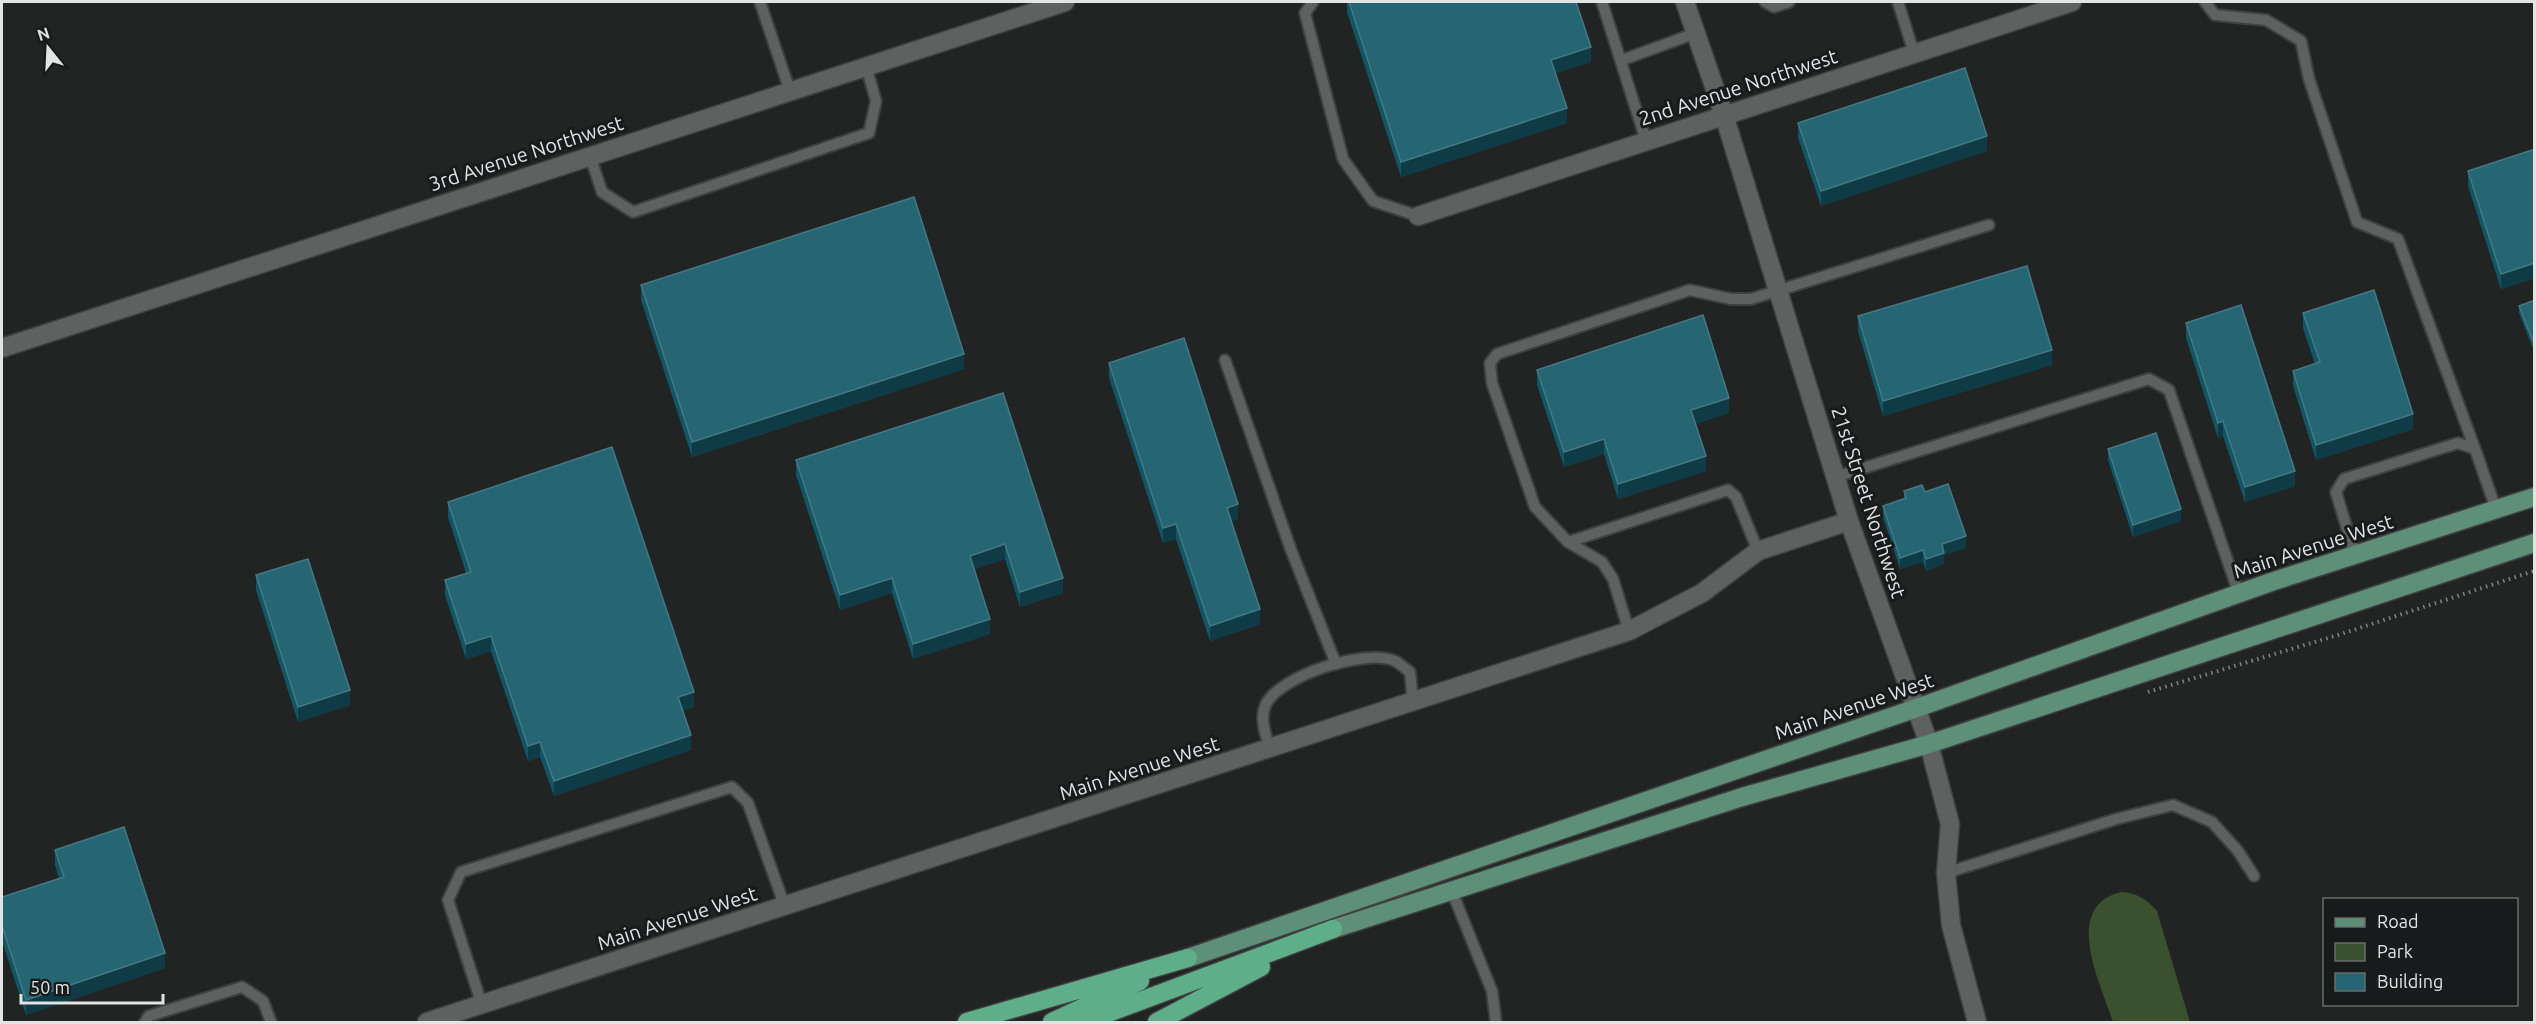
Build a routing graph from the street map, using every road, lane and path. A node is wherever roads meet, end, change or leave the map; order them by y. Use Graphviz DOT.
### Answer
graph roads {
  1 [pos="760,2"];
  2 [pos="1065,2"];
  3 [pos="1313,2"];
  4 [pos="1602,2"];
  5 [pos="1685,2"];
  6 [pos="1766,2"];
  7 [pos="1789,2"];
  8 [pos="1898,2"];
  9 [pos="2072,2"];
  10 [pos="2205,2"];
  11 [pos="1696,33"];
  12 [pos="1914,53"];
  13 [pos="1622,60"];
  14 [pos="866,66"];
  15 [pos="790,91"];
  16 [pos="1724,115"];
  17 [pos="1646,141"];
  18 [pos="590,156"];
  19 [pos="1418,216"];
  20 [pos="1989,225"];
  21 [pos="1778,292"];
  22 [pos="2,348"];
  23 [pos="1225,360"];
  24 [pos="2475,449"];
  25 [pos="1835,477"];
  26 [pos="2535,497"];
  27 [pos="2496,509"];
  28 [pos="1849,521"];
  29 [pos="1568,542"];
  30 [pos="2535,543"];
  31 [pos="1758,551"];
  32 [pos="2355,555"];
  33 [pos="2535,571"];
  34 [pos="2239,594"];
  35 [pos="1629,631"];
  36 [pos="1336,663"];
  37 [pos="2137,696"];
  38 [pos="1413,702"];
  39 [pos="1914,709"];
  40 [pos="1929,744"];
  41 [pos="1270,749"];
  42 [pos="1946,873"];
  43 [pos="2253,876"];
  44 [pos="1451,889"];
  45 [pos="785,907"];
  46 [pos="1333,930"];
  47 [pos="1188,958"];
  48 [pos="482,1005"];
  49 [pos="145,1023"];
  50 [pos="271,1023"];
  51 [pos="428,1023"];
  52 [pos="967,1023"];
  53 [pos="1052,1023"];
  54 [pos="1084,1023"];
  55 [pos="1157,1023"];
  56 [pos="1496,1023"];
  57 [pos="1977,1023"];
  1 -- 15 [label="lane"];
  2 -- 14 [label="street, 3rd Avenue Northwest"];
  3 -- 19 [label="lane"];
  4 -- 13 [label="lane"];
  5 -- 11 [label="street, 21st Street Northwest"];
  6 -- 7 [label="lane"];
  8 -- 12 [label="lane"];
  9 -- 12 [label="street, 2nd Avenue Northwest"];
  10 -- 24 [label="lane"];
  11 -- 13 [label="lane"];
  11 -- 16 [label="street, 21st Street Northwest"];
  12 -- 16 [label="street, 2nd Avenue Northwest"];
  13 -- 17 [label="lane"];
  14 -- 15 [label="street, 3rd Avenue Northwest"];
  14 -- 18 [label="lane"];
  15 -- 18 [label="street, 3rd Avenue Northwest"];
  16 -- 17 [label="street, 2nd Avenue Northwest"];
  16 -- 21 [label="street, 21st Street Northwest"];
  17 -- 19 [label="street, 2nd Avenue Northwest"];
  18 -- 22 [label="street, 3rd Avenue Northwest"];
  20 -- 21 [label="lane"];
  21 -- 25 [label="street, 21st Street Northwest"];
  21 -- 29 [label="lane"];
  23 -- 36 [label="lane"];
  24 -- 27 [label="lane"];
  24 -- 32 [label="lane"];
  25 -- 28 [label="street, 21st Street Northwest"];
  25 -- 34 [label="lane"];
  26 -- 27 [label="main road, Main Avenue West"];
  27 -- 32 [label="main road, Main Avenue West"];
  28 -- 31 [label="street, Main Avenue West"];
  28 -- 39 [label="street, 21st Street Northwest"];
  29 -- 31 [label="lane"];
  29 -- 35 [label="lane"];
  30 -- 40 [label="main road"];
  31 -- 35 [label="street, Main Avenue West"];
  32 -- 34 [label="main road, Main Avenue West"];
  33 -- 37 [label="path"];
  34 -- 39 [label="main road, Main Avenue West"];
  35 -- 38 [label="street, Main Avenue West"];
  36 -- 38 [label="lane"];
  36 -- 41 [label="lane"];
  38 -- 41 [label="street, Main Avenue West"];
  39 -- 40 [label="street, 21st Street Northwest"];
  39 -- 47 [label="main road, Main Avenue West"];
  40 -- 42 [label="street, 21st Street Northwest"];
  40 -- 44 [label="main road"];
  41 -- 45 [label="street, Main Avenue West"];
  42 -- 43 [label="lane"];
  42 -- 57 [label="street, 21st Street Northwest"];
  44 -- 46 [label="main road"];
  44 -- 56 [label="lane"];
  45 -- 48 [label="street, Main Avenue West"];
  45 -- 48 [label="lane"];
  46 -- 54 [label="highway"];
  46 -- 55 [label="highway"];
  47 -- 52 [label="highway"];
  47 -- 53 [label="highway"];
  48 -- 51 [label="street, Main Avenue West"];
  49 -- 50 [label="lane"];
}
